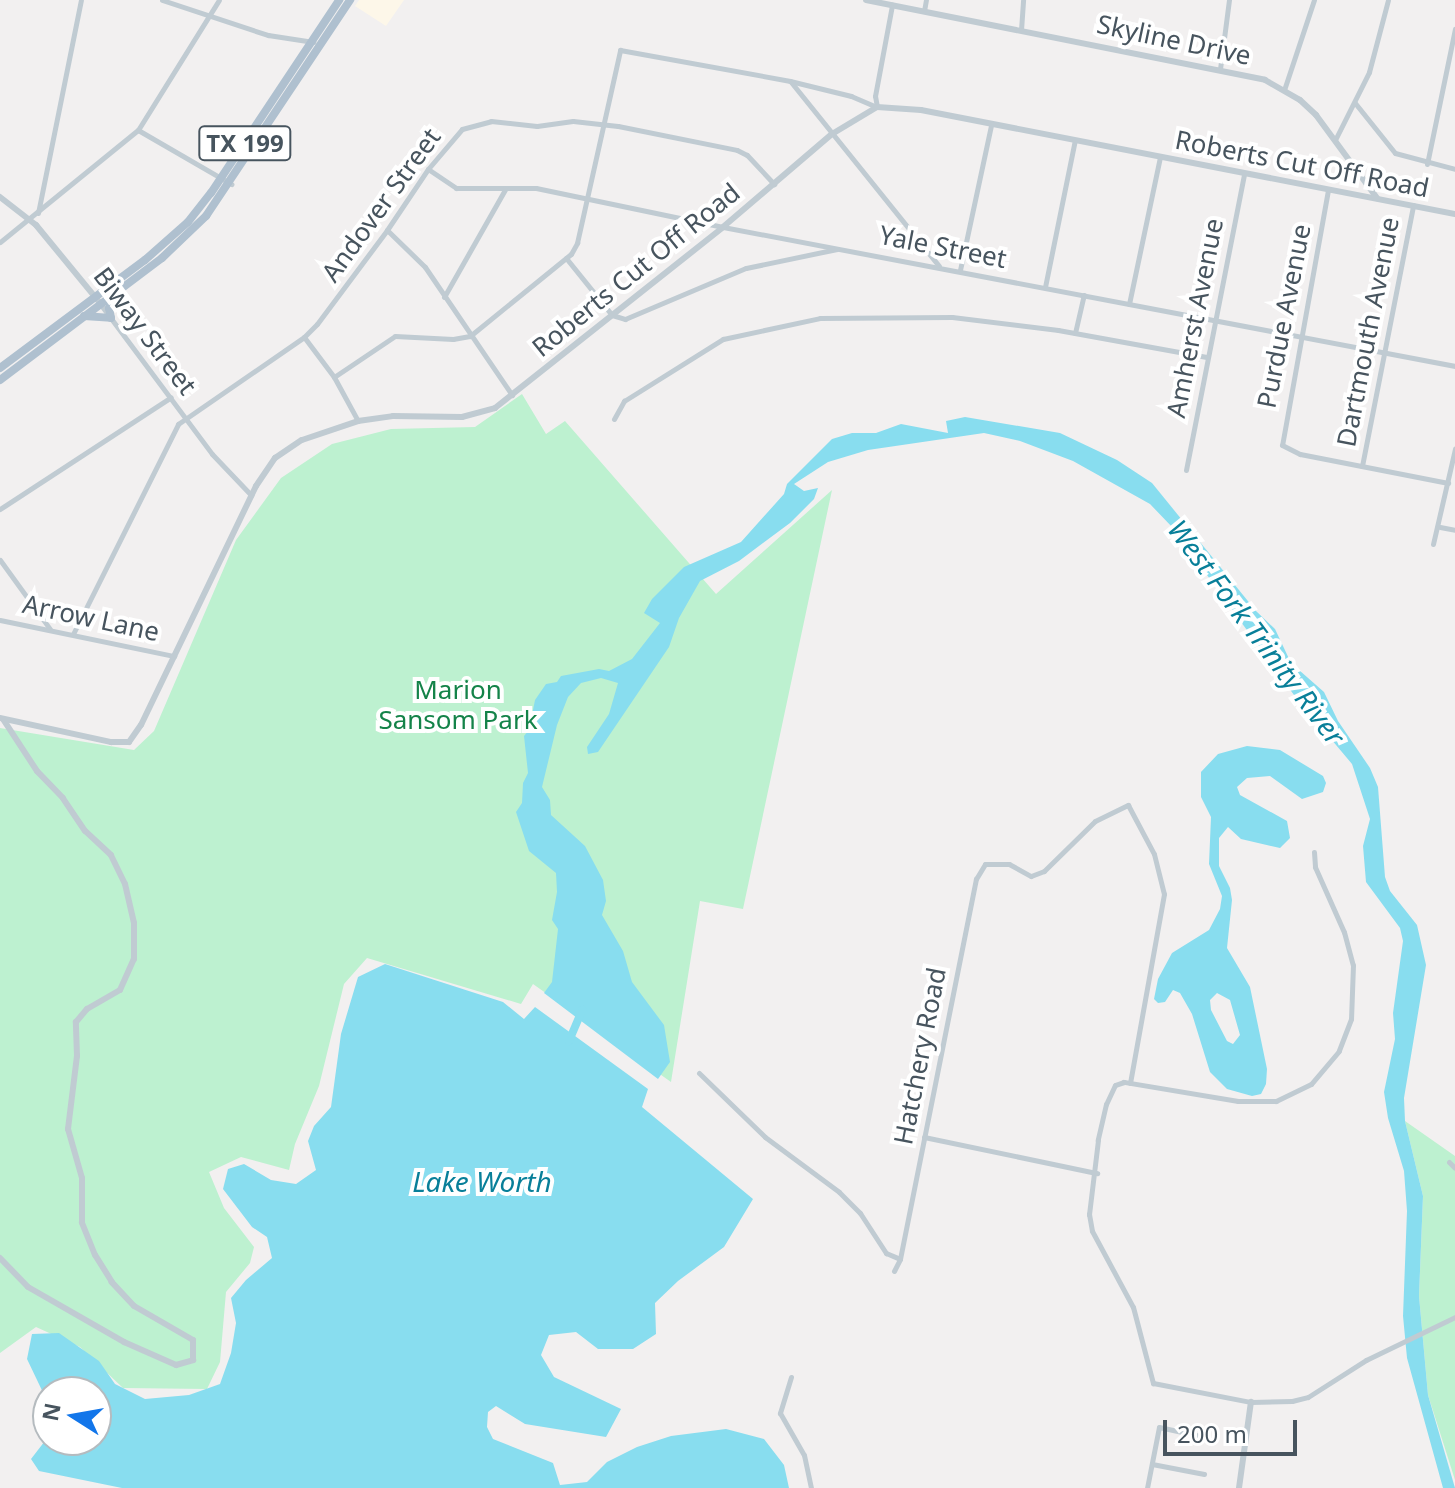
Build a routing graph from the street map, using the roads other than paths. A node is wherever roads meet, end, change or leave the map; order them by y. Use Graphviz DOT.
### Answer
graph roads {
  1 [pos="81,0"];
  2 [pos="162,0"];
  3 [pos="219,0"];
  4 [pos="339,0"];
  5 [pos="350,0"];
  6 [pos="866,0"];
  7 [pos="926,0"];
  8 [pos="1023,0"];
  9 [pos="1229,0"];
  10 [pos="1314,0"];
  11 [pos="1388,0"];
  12 [pos="892,5"];
  13 [pos="924,11"];
  14 [pos="210,15"];
  15 [pos="1455,29"];
  16 [pos="1021,30"];
  17 [pos="311,42"];
  18 [pos="322,43"];
  19 [pos="1220,69"];
  20 [pos="790,81"];
  21 [pos="1284,90"];
  22 [pos="278,102"];
  23 [pos="1355,103"];
  24 [pos="877,107"];
  25 [pos="602,124"];
  26 [pos="991,125"];
  27 [pos="138,130"];
  28 [pos="832,134"];
  29 [pos="1075,140"];
  30 [pos="1334,141"];
  31 [pos="1160,157"];
  32 [pos="1427,164"];
  33 [pos="428,169"];
  34 [pos="1455,169"];
  35 [pos="1244,174"];
  36 [pos="218,176"];
  37 [pos="231,184"];
  38 [pos="774,184"];
  39 [pos="506,188"];
  40 [pos="1328,190"];
  41 [pos="0,197"];
  42 [pos="587,198"];
  43 [pos="1377,198"];
  44 [pos="1413,205"];
  45 [pos="38,213"];
  46 [pos="1455,214"];
  47 [pos="30,220"];
  48 [pos="723,227"];
  49 [pos="387,230"];
  50 [pos="0,242"];
  51 [pos="843,248"];
  52 [pos="565,259"];
  53 [pos="939,266"];
  54 [pos="960,270"];
  55 [pos="1045,287"];
  56 [pos="111,290"];
  57 [pos="1084,295"];
  58 [pos="95,296"];
  59 [pos="444,297"];
  60 [pos="1129,304"];
  61 [pos="612,315"];
  62 [pos="83,316"];
  63 [pos="111,318"];
  64 [pos="1215,320"];
  65 [pos="1075,333"];
  66 [pos="470,336"];
  67 [pos="1301,336"];
  68 [pos="304,337"];
  69 [pos="30,352"];
  70 [pos="1385,353"];
  71 [pos="1207,357"];
  72 [pos="1455,366"];
  73 [pos="0,368"];
  74 [pos="334,377"];
  75 [pos="0,380"];
  76 [pos="512,396"];
  77 [pos="171,397"];
  78 [pos="185,418"];
  79 [pos="614,419"];
  80 [pos="358,421"];
  81 [pos="1455,449"];
  82 [pos="1362,466"];
  83 [pos="1186,470"];
  84 [pos="1448,483"];
  85 [pos="251,495"];
  86 [pos="0,509"];
  87 [pos="1440,527"];
  88 [pos="1455,530"];
  89 [pos="1433,544"];
  90 [pos="0,560"];
  91 [pos="0,620"];
  92 [pos="51,630"];
  93 [pos="73,634"];
  94 [pos="174,656"];
  95 [pos="2,718"];
  96 [pos="1314,852"];
  97 [pos="699,1073"];
  98 [pos="1130,1083"];
  99 [pos="924,1137"];
  100 [pos="1449,1162"];
  101 [pos="1455,1168"];
  102 [pos="1097,1173"];
  103 [pos="0,1258"];
  104 [pos="900,1259"];
  105 [pos="894,1271"];
  106 [pos="1455,1317"];
  107 [pos="791,1377"];
  108 [pos="1251,1402"];
  109 [pos="1205,1437"];
  110 [pos="1152,1464"];
  111 [pos="1204,1474"];
  112 [pos="811,1488"];
  113 [pos="1147,1488"];
  114 [pos="1239,1488"];
  1 -- 45 [label="street"];
  2 -- 14 [label="street"];
  3 -- 14 [label="street"];
  4 -- 17 [label="main road, TX 199"];
  5 -- 18 [label="main road, TX 199"];
  6 -- 12 [label="street, Skyline Drive"];
  7 -- 13 [label="street"];
  8 -- 16 [label="street"];
  9 -- 19 [label="street"];
  10 -- 21 [label="street"];
  11 -- 23 [label="street"];
  12 -- 13 [label="street, Skyline Drive"];
  12 -- 24 [label="street"];
  13 -- 16 [label="street, Skyline Drive"];
  14 -- 17 [label="street"];
  14 -- 27 [label="street"];
  15 -- 32 [label="street"];
  16 -- 19 [label="street, Skyline Drive"];
  17 -- 18 [label="street"];
  17 -- 22 [label="main road, TX 199"];
  18 -- 22 [label="main road, TX 199"];
  19 -- 21 [label="street, Skyline Drive"];
  20 -- 24 [label="street"];
  20 -- 25 [label="street"];
  20 -- 28 [label="street"];
  21 -- 30 [label="street, Skyline Drive"];
  22 -- 36 [label="main road, TX 199"];
  22 -- 37 [label="main road, TX 199"];
  23 -- 30 [label="street"];
  23 -- 32 [label="street"];
  24 -- 26 [label="street, Roberts Cut Off Road"];
  24 -- 28 [label="street, Roberts Cut Off Road"];
  25 -- 33 [label="street, Andover Street"];
  25 -- 38 [label="street, Andover Street"];
  25 -- 42 [label="street"];
  26 -- 29 [label="street, Roberts Cut Off Road"];
  26 -- 54 [label="street"];
  27 -- 36 [label="street"];
  27 -- 45 [label="street"];
  28 -- 38 [label="street, Roberts Cut Off Road"];
  28 -- 53 [label="street"];
  29 -- 31 [label="street, Roberts Cut Off Road"];
  29 -- 55 [label="street"];
  30 -- 43 [label="street, Skyline Drive"];
  31 -- 35 [label="street, Roberts Cut Off Road"];
  31 -- 60 [label="street"];
  32 -- 34 [label="street"];
  33 -- 39 [label="street, Yale Street"];
  33 -- 49 [label="street, Andover Street"];
  35 -- 40 [label="street, Roberts Cut Off Road"];
  35 -- 64 [label="street, Amherst Avenue"];
  36 -- 37 [label="street"];
  36 -- 56 [label="main road, TX 199"];
  37 -- 56 [label="main road, TX 199"];
  38 -- 48 [label="street, Roberts Cut Off Road"];
  39 -- 42 [label="street, Yale Street"];
  39 -- 59 [label="street"];
  40 -- 43 [label="street, Roberts Cut Off Road"];
  40 -- 67 [label="street, Purdue Avenue"];
  41 -- 47 [label="street, Biway Street"];
  42 -- 48 [label="street, Yale Street"];
  42 -- 52 [label="street"];
  43 -- 44 [label="street, Roberts Cut Off Road"];
  44 -- 46 [label="street, Roberts Cut Off Road"];
  44 -- 70 [label="street, Dartmouth Avenue"];
  45 -- 47 [label="street"];
  47 -- 50 [label="street"];
  47 -- 58 [label="street, Biway Street"];
  48 -- 51 [label="street, Yale Street"];
  48 -- 61 [label="street, Roberts Cut Off Road"];
  49 -- 59 [label="street"];
  49 -- 68 [label="street, Andover Street"];
  51 -- 53 [label="street, Yale Street"];
  51 -- 61 [label="street"];
  52 -- 61 [label="street"];
  52 -- 66 [label="street"];
  53 -- 54 [label="street, Yale Street"];
  54 -- 55 [label="street, Yale Street"];
  55 -- 57 [label="street, Yale Street"];
  56 -- 58 [label="main road, TX 199"];
  56 -- 58 [label="main road"];
  56 -- 63 [label="main road"];
  57 -- 60 [label="street, Yale Street"];
  57 -- 65 [label="street"];
  58 -- 62 [label="main road, TX 199"];
  58 -- 63 [label="street, Biway Street"];
  58 -- 69 [label="main road, TX 199"];
  59 -- 66 [label="street"];
  60 -- 64 [label="street, Yale Street"];
  61 -- 76 [label="street, Roberts Cut Off Road"];
  62 -- 63 [label="main road"];
  62 -- 69 [label="main road, TX 199"];
  63 -- 77 [label="street, Biway Street"];
  64 -- 67 [label="street, Yale Street"];
  64 -- 71 [label="street, Amherst Avenue"];
  65 -- 71 [label="street"];
  65 -- 79 [label="street"];
  66 -- 74 [label="street"];
  66 -- 76 [label="street"];
  67 -- 70 [label="street, Yale Street"];
  67 -- 82 [label="street, Purdue Avenue"];
  68 -- 74 [label="street"];
  68 -- 78 [label="street, Andover Street"];
  69 -- 73 [label="main road, TX 199"];
  69 -- 75 [label="main road, TX 199"];
  70 -- 72 [label="street, Yale Street"];
  70 -- 82 [label="street, Dartmouth Avenue"];
  71 -- 83 [label="street, Amherst Avenue"];
  74 -- 80 [label="street"];
  76 -- 80 [label="street, Roberts Cut Off Road"];
  77 -- 78 [label="street, Biway Street"];
  77 -- 86 [label="street"];
  78 -- 85 [label="street, Biway Street"];
  78 -- 93 [label="street"];
  80 -- 85 [label="street, Roberts Cut Off Road"];
  81 -- 84 [label="street"];
  82 -- 84 [label="street"];
  84 -- 87 [label="street"];
  85 -- 94 [label="street, Roberts Cut Off Road"];
  87 -- 88 [label="street"];
  87 -- 89 [label="street"];
  90 -- 92 [label="street"];
  91 -- 92 [label="street, Arrow Lane"];
  92 -- 93 [label="street, Arrow Lane"];
  93 -- 94 [label="street, Arrow Lane"];
  94 -- 95 [label="street, Roberts Cut Off Road"];
  95 -- 103 [label="street"];
  96 -- 98 [label="street"];
  97 -- 104 [label="street"];
  98 -- 99 [label="street, Hatchery Road"];
  98 -- 102 [label="street"];
  99 -- 102 [label="street"];
  99 -- 104 [label="street, Hatchery Road"];
  100 -- 101 [label="street"];
  102 -- 108 [label="street"];
  104 -- 105 [label="street, Hatchery Road"];
  106 -- 108 [label="street"];
  107 -- 112 [label="street"];
  108 -- 114 [label="street"];
  109 -- 110 [label="street"];
  110 -- 111 [label="street"];
  110 -- 113 [label="street"];
}
